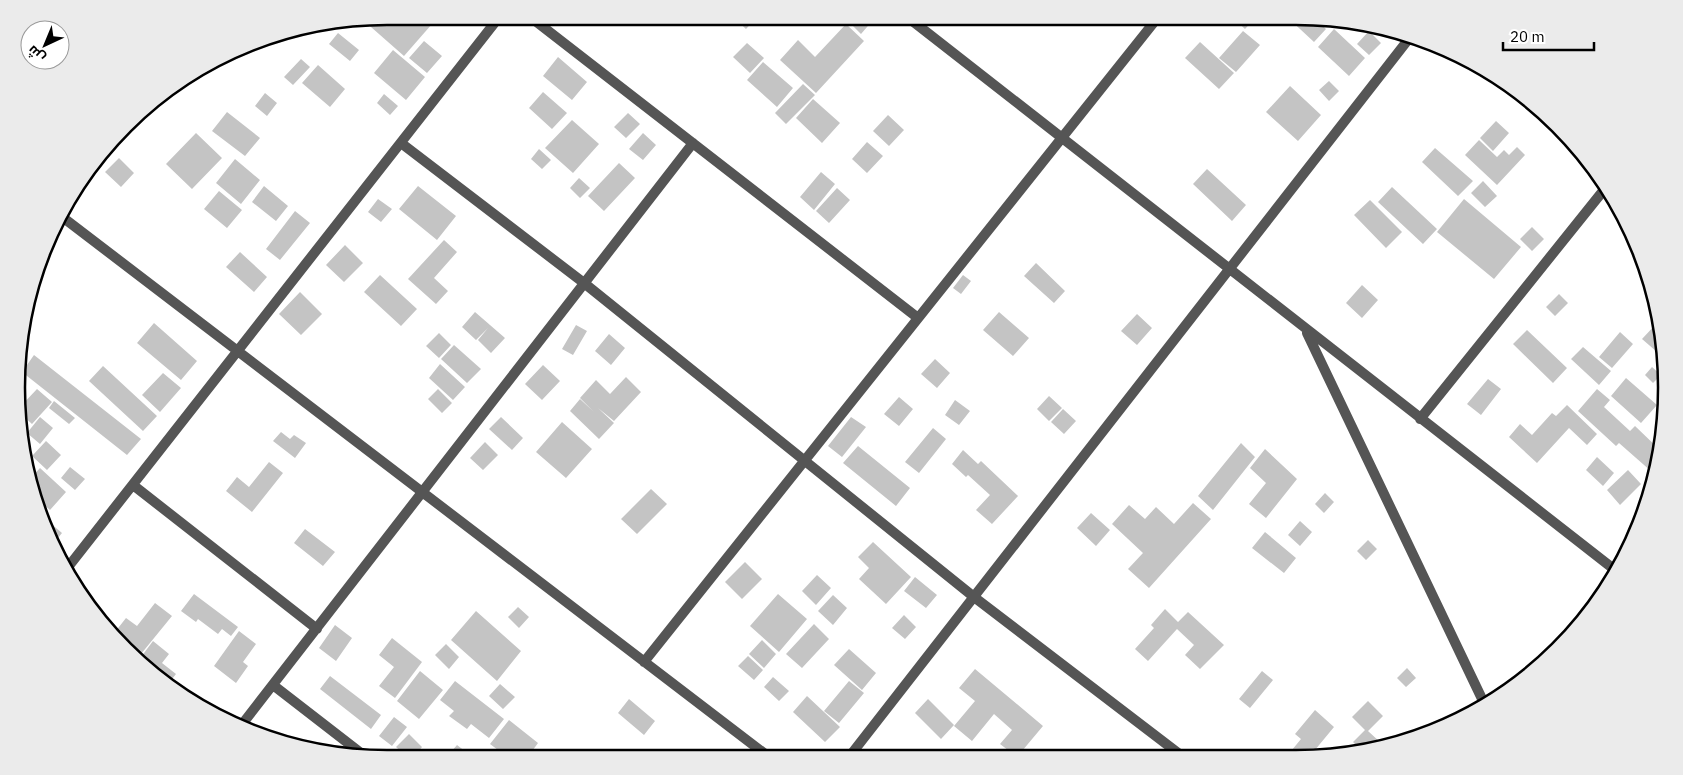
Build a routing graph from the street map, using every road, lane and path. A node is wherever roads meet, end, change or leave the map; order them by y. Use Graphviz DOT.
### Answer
graph roads {
  1 [pos="493,25"];
  2 [pos="541,25"];
  3 [pos="917,25"];
  4 [pos="1152,25"];
  5 [pos="1406,42"];
  6 [pos="1061,138"];
  7 [pos="401,142"];
  8 [pos="693,143"];
  9 [pos="1601,193"];
  10 [pos="66,220"];
  11 [pos="1229,270"];
  12 [pos="584,283"];
  13 [pos="918,318"];
  14 [pos="1305,330"];
  15 [pos="238,352"];
  16 [pos="1420,419"];
  17 [pos="804,460"];
  18 [pos="133,485"];
  19 [pos="422,492"];
  20 [pos="71,564"];
  21 [pos="1610,566"];
  22 [pos="974,597"];
  23 [pos="317,629"];
  24 [pos="644,662"];
  25 [pos="273,685"];
  26 [pos="1481,698"];
  27 [pos="245,720"];
  28 [pos="355,748"];
  29 [pos="760,750"];
  30 [pos="854,750"];
  31 [pos="1174,750"];
  1 -- 7 [label="street"];
  2 -- 8 [label="street"];
  3 -- 6 [label="street"];
  4 -- 6 [label="street"];
  5 -- 11 [label="street"];
  6 -- 11 [label="street"];
  6 -- 13 [label="street"];
  7 -- 12 [label="street"];
  7 -- 15 [label="street"];
  8 -- 12 [label="street"];
  8 -- 13 [label="street"];
  9 -- 16 [label="street"];
  10 -- 15 [label="street"];
  11 -- 14 [label="street"];
  11 -- 22 [label="street"];
  12 -- 17 [label="street"];
  12 -- 19 [label="street"];
  13 -- 17 [label="street"];
  14 -- 16 [label="street"];
  14 -- 26 [label="street"];
  15 -- 18 [label="street"];
  15 -- 19 [label="street"];
  16 -- 21 [label="street"];
  17 -- 22 [label="street"];
  17 -- 24 [label="street"];
  18 -- 20 [label="street"];
  18 -- 23 [label="street"];
  19 -- 23 [label="street"];
  19 -- 24 [label="street"];
  22 -- 30 [label="street"];
  22 -- 31 [label="street"];
  23 -- 25 [label="street"];
  24 -- 29 [label="street"];
  25 -- 27 [label="street"];
  25 -- 28 [label="street"];
}
